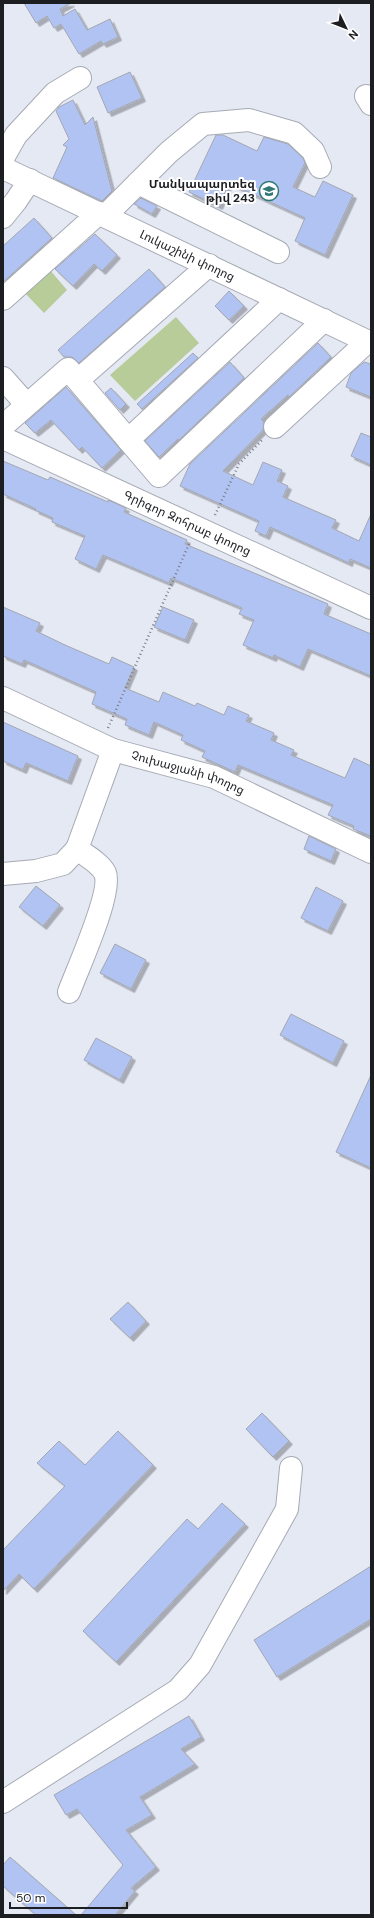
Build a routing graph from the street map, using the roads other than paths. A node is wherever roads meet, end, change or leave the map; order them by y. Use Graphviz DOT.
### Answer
graph roads {
  1 [pos="80,78"];
  2 [pos="3,158"];
  3 [pos="320,167"];
  4 [pos="3,168"];
  5 [pos="30,180"];
  6 [pos="138,183"];
  7 [pos="102,214"];
  8 [pos="3,217"];
  9 [pos="278,252"];
  10 [pos="209,266"];
  11 [pos="3,298"];
  12 [pos="279,299"];
  13 [pos="324,320"];
  14 [pos="370,342"];
  15 [pos="3,378"];
  16 [pos="78,380"];
  17 [pos="26,404"];
  18 [pos="3,426"];
  19 [pos="275,427"];
  20 [pos="3,438"];
  21 [pos="128,440"];
  22 [pos="159,476"];
  23 [pos="138,500"];
  24 [pos="371,608"];
  25 [pos="3,698"];
  26 [pos="107,747"];
  27 [pos="77,849"];
  28 [pos="371,852"];
  29 [pos="3,874"];
  30 [pos="69,992"];
  31 [pos="291,1468"];
  32 [pos="3,1802"];
  1 -- 2 [label="street"];
  3 -- 6 [label="street"];
  4 -- 5 [label="street, Լուկաշինի փողոց"];
  5 -- 7 [label="street, Լուկաշինի փողոց"];
  5 -- 8 [label="street"];
  6 -- 7 [label="street"];
  6 -- 9 [label="street"];
  7 -- 10 [label="street, Լուկաշինի փողոց"];
  7 -- 11 [label="street"];
  10 -- 12 [label="street, Լուկաշինի փողոց"];
  10 -- 16 [label="street"];
  12 -- 13 [label="street, Լուկաշինի փողոց"];
  12 -- 21 [label="street"];
  13 -- 14 [label="street, Լուկաշինի փողոց"];
  13 -- 22 [label="street"];
  14 -- 19 [label="street"];
  15 -- 17 [label="street"];
  16 -- 17 [label="street"];
  16 -- 21 [label="street"];
  17 -- 18 [label="street"];
  20 -- 23 [label="street, Գրիգոր Զոհրաբ փողոց"];
  21 -- 22 [label="street"];
  22 -- 23 [label="street"];
  23 -- 24 [label="street, Գրիգոր Զոհրաբ փողոց"];
  25 -- 26 [label="street, Չուխաջյանի փողոց"];
  26 -- 27 [label="street"];
  26 -- 28 [label="street, Չուխաջյանի փողոց"];
  27 -- 29 [label="street"];
  27 -- 30 [label="street"];
  31 -- 32 [label="street"];
}
